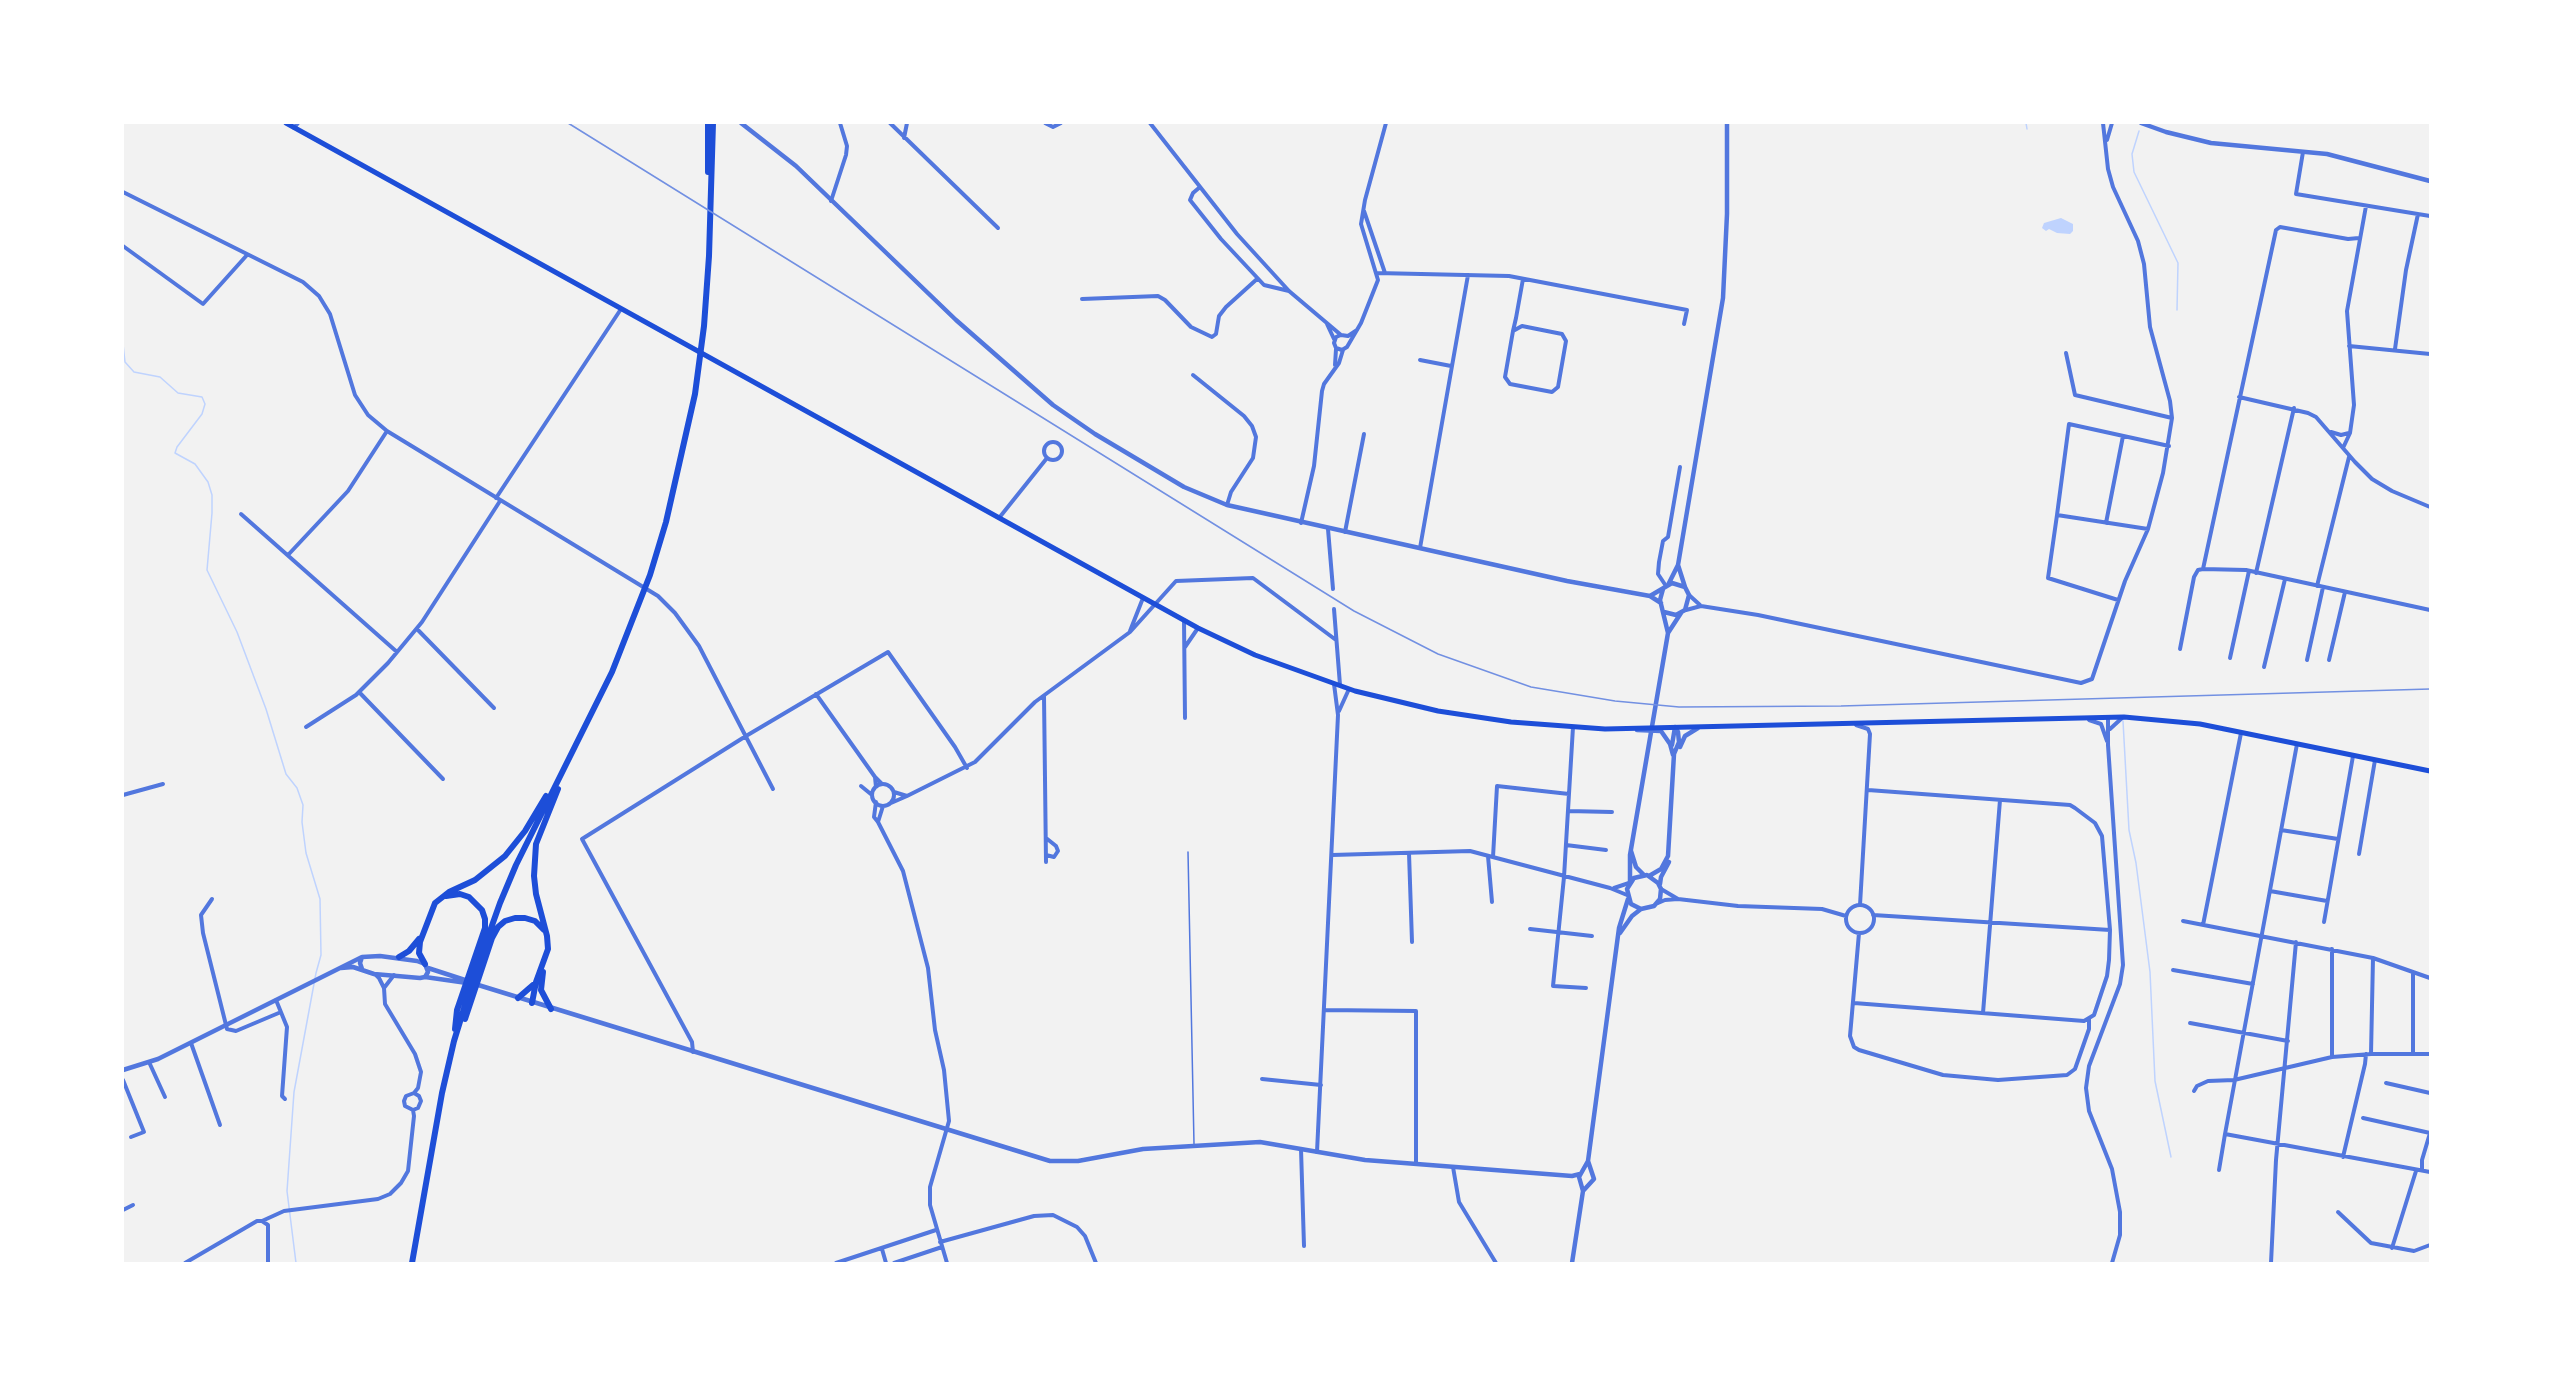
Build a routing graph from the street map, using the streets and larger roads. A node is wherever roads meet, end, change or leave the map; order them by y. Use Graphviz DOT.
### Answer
graph roads {
  1 [pos="286,123"];
  2 [pos="708,123"];
  3 [pos="713,123"];
  4 [pos="741,123"];
  5 [pos="840,123"];
  6 [pos="890,123"];
  7 [pos="908,123"];
  8 [pos="1045,123"];
  9 [pos="1061,123"];
  10 [pos="1150,123"];
  11 [pos="1386,123"];
  12 [pos="1727,123"];
  13 [pos="2103,123"];
  14 [pos="2112,123"];
  15 [pos="2141,123"];
  16 [pos="296,125"];
  17 [pos="904,139"];
  18 [pos="2106,144"];
  19 [pos="2303,152"];
  20 [pos="2430,181"];
  21 [pos="1200,186"];
  22 [pos="123,192"];
  23 [pos="711,192"];
  24 [pos="831,201"];
  25 [pos="2366,206"];
  26 [pos="1364,209"];
  27 [pos="2418,214"];
  28 [pos="2430,216"];
  29 [pos="998,228"];
  30 [pos="2358,238"];
  31 [pos="123,246"];
  32 [pos="248,255"];
  33 [pos="1377,273"];
  34 [pos="1385,273"];
  35 [pos="1468,275"];
  36 [pos="1257,279"];
  37 [pos="1523,279"];
  38 [pos="1289,291"];
  39 [pos="1082,299"];
  40 [pos="621,309"];
  41 [pos="1516,318"];
  42 [pos="1327,324"];
  43 [pos="1684,324"];
  44 [pos="1522,326"];
  45 [pos="1357,330"];
  46 [pos="1513,331"];
  47 [pos="1343,336"];
  48 [pos="1334,339"];
  49 [pos="1349,344"];
  50 [pos="2349,346"];
  51 [pos="1336,348"];
  52 [pos="2430,348"];
  53 [pos="1343,350"];
  54 [pos="2395,350"];
  55 [pos="2066,353"];
  56 [pos="2430,354"];
  57 [pos="1420,360"];
  58 [pos="1451,366"];
  59 [pos="1332,372"];
  60 [pos="1193,375"];
  61 [pos="2239,397"];
  62 [pos="2294,408"];
  63 [pos="2172,418"];
  64 [pos="2327,430"];
  65 [pos="387,431"];
  66 [pos="2350,433"];
  67 [pos="1364,434"];
  68 [pos="2123,436"];
  69 [pos="2169,446"];
  70 [pos="2343,448"];
  71 [pos="2349,457"];
  72 [pos="1047,458"];
  73 [pos="1680,467"];
  74 [pos="498,499"];
  75 [pos="1227,505"];
  76 [pos="2430,507"];
  77 [pos="241,514"];
  78 [pos="2057,515"];
  79 [pos="999,518"];
  80 [pos="1301,523"];
  81 [pos="2106,523"];
  82 [pos="1328,529"];
  83 [pos="2148,529"];
  84 [pos="1344,532"];
  85 [pos="1420,548"];
  86 [pos="288,555"];
  87 [pos="1678,565"];
  88 [pos="2203,568"];
  89 [pos="2249,571"];
  90 [pos="2256,573"];
  91 [pos="2286,579"];
  92 [pos="2317,586"];
  93 [pos="1666,587"];
  94 [pos="1685,587"];
  95 [pos="2323,587"];
  96 [pos="1333,589"];
  97 [pos="2345,592"];
  98 [pos="1689,595"];
  99 [pos="1650,596"];
  100 [pos="1143,598"];
  101 [pos="2118,600"];
  102 [pos="1660,603"];
  103 [pos="1155,604"];
  104 [pos="1701,606"];
  105 [pos="1334,609"];
  106 [pos="2430,610"];
  107 [pos="1683,611"];
  108 [pos="1664,612"];
  109 [pos="1184,620"];
  110 [pos="1198,628"];
  111 [pos="417,629"];
  112 [pos="1130,632"];
  113 [pos="1668,633"];
  114 [pos="1336,640"];
  115 [pos="2180,649"];
  116 [pos="1183,650"];
  117 [pos="397,652"];
  118 [pos="2230,658"];
  119 [pos="2307,660"];
  120 [pos="2329,660"];
  121 [pos="2264,667"];
  122 [pos="1334,684"];
  123 [pos="1340,686"];
  124 [pos="1349,689"];
  125 [pos="359,692"];
  126 [pos="816,694"];
  127 [pos="1044,695"];
  128 [pos="494,708"];
  129 [pos="1338,715"];
  130 [pos="2070,716"];
  131 [pos="2108,716"];
  132 [pos="2124,717"];
  133 [pos="1185,718"];
  134 [pos="1850,723"];
  135 [pos="1874,724"];
  136 [pos="1702,726"];
  137 [pos="1573,727"];
  138 [pos="1675,727"];
  139 [pos="2103,727"];
  140 [pos="306,728"];
  141 [pos="1631,728"];
  142 [pos="2109,729"];
  143 [pos="2241,733"];
  144 [pos="1870,734"];
  145 [pos="746,736"];
  146 [pos="579,739"];
  147 [pos="2297,744"];
  148 [pos="2108,745"];
  149 [pos="2353,756"];
  150 [pos="1674,760"];
  151 [pos="2375,760"];
  152 [pos="967,768"];
  153 [pos="2430,771"];
  154 [pos="875,777"];
  155 [pos="443,779"];
  156 [pos="163,784"];
  157 [pos="882,784"];
  158 [pos="875,788"];
  159 [pos="772,789"];
  160 [pos="1868,790"];
  161 [pos="894,792"];
  162 [pos="1569,794"];
  163 [pos="123,795"];
  164 [pos="873,795"];
  165 [pos="907,796"];
  166 [pos="2000,800"];
  167 [pos="876,802"];
  168 [pos="891,803"];
  169 [pos="883,806"];
  170 [pos="1568,811"];
  171 [pos="1612,812"];
  172 [pos="878,822"];
  173 [pos="2281,830"];
  174 [pos="1046,838"];
  175 [pos="2338,839"];
  176 [pos="1566,845"];
  177 [pos="1606,850"];
  178 [pos="1631,851"];
  179 [pos="1409,853"];
  180 [pos="2359,854"];
  181 [pos="1046,855"];
  182 [pos="1332,855"];
  183 [pos="1490,856"];
  184 [pos="1668,856"];
  185 [pos="1046,862"];
  186 [pos="1646,875"];
  187 [pos="1564,877"];
  188 [pos="1630,883"];
  189 [pos="1611,888"];
  190 [pos="1661,888"];
  191 [pos="2270,891"];
  192 [pos="442,897"];
  193 [pos="1628,897"];
  194 [pos="212,899"];
  195 [pos="1678,899"];
  196 [pos="2327,901"];
  197 [pos="1492,902"];
  198 [pos="1657,904"];
  199 [pos="1860,905"];
  200 [pos="1641,909"];
  201 [pos="1873,915"];
  202 [pos="1846,916"];
  203 [pos="2183,921"];
  204 [pos="1990,922"];
  205 [pos="2324,922"];
  206 [pos="2203,926"];
  207 [pos="1530,929"];
  208 [pos="2110,930"];
  209 [pos="1558,932"];
  210 [pos="422,933"];
  211 [pos="1859,933"];
  212 [pos="1619,935"];
  213 [pos="547,936"];
  214 [pos="1592,936"];
  215 [pos="2262,936"];
  216 [pos="1412,942"];
  217 [pos="2296,942"];
  218 [pos="2332,949"];
  219 [pos="362,957"];
  220 [pos="399,957"];
  221 [pos="2373,958"];
  222 [pos="426,966"];
  223 [pos="543,966"];
  224 [pos="341,968"];
  225 [pos="362,969"];
  226 [pos="2173,970"];
  227 [pos="2413,972"];
  228 [pos="374,974"];
  229 [pos="394,975"];
  230 [pos="474,976"];
  231 [pos="425,977"];
  232 [pos="2430,978"];
  233 [pos="536,982"];
  234 [pos="473,984"];
  235 [pos="2253,984"];
  236 [pos="384,988"];
  237 [pos="1586,988"];
  238 [pos="542,990"];
  239 [pos="468,993"];
  240 [pos="518,998"];
  241 [pos="276,1000"];
  242 [pos="532,1003"];
  243 [pos="1854,1003"];
  244 [pos="551,1009"];
  245 [pos="1325,1010"];
  246 [pos="281,1012"];
  247 [pos="1983,1013"];
  248 [pos="2089,1019"];
  249 [pos="2190,1023"];
  250 [pos="226,1025"];
  251 [pos="2243,1034"];
  252 [pos="2288,1041"];
  253 [pos="190,1043"];
  254 [pos="693,1053"];
  255 [pos="2368,1054"];
  256 [pos="2413,1054"];
  257 [pos="2430,1054"];
  258 [pos="2332,1057"];
  259 [pos="149,1062"];
  260 [pos="2285,1069"];
  261 [pos="123,1070"];
  262 [pos="1262,1079"];
  263 [pos="123,1080"];
  264 [pos="2234,1080"];
  265 [pos="2386,1083"];
  266 [pos="1321,1085"];
  267 [pos="2194,1091"];
  268 [pos="414,1093"];
  269 [pos="2430,1093"];
  270 [pos="165,1097"];
  271 [pos="285,1100"];
  272 [pos="412,1110"];
  273 [pos="2363,1118"];
  274 [pos="220,1125"];
  275 [pos="947,1131"];
  276 [pos="2430,1133"];
  277 [pos="2225,1134"];
  278 [pos="131,1137"];
  279 [pos="2278,1144"];
  280 [pos="1301,1149"];
  281 [pos="1317,1152"];
  282 [pos="2343,1157"];
  283 [pos="1588,1161"];
  284 [pos="1416,1164"];
  285 [pos="1453,1166"];
  286 [pos="2422,1168"];
  287 [pos="2219,1170"];
  288 [pos="2416,1171"];
  289 [pos="2430,1172"];
  290 [pos="1593,1173"];
  291 [pos="1580,1176"];
  292 [pos="1590,1184"];
  293 [pos="1583,1191"];
  294 [pos="133,1205"];
  295 [pos="123,1210"];
  296 [pos="2338,1212"];
  297 [pos="262,1221"];
  298 [pos="936,1230"];
  299 [pos="940,1242"];
  300 [pos="2430,1245"];
  301 [pos="1304,1246"];
  302 [pos="942,1247"];
  303 [pos="2392,1248"];
  304 [pos="882,1249"];
  305 [pos="185,1263"];
  306 [pos="268,1263"];
  307 [pos="412,1263"];
  308 [pos="836,1263"];
  309 [pos="886,1263"];
  310 [pos="894,1263"];
  311 [pos="947,1263"];
  312 [pos="1096,1263"];
  313 [pos="1496,1263"];
  314 [pos="1572,1263"];
  315 [pos="2112,1263"];
  316 [pos="2271,1263"];
  1 -- 16 [label="main road"];
  2 -- 23 [label="highway"];
  3 -- 23 [label="highway"];
  4 -- 24 [label="street"];
  5 -- 24 [label="street"];
  6 -- 17 [label="street"];
  7 -- 17 [label="street"];
  8 -- 9 [label="street"];
  10 -- 21 [label="street"];
  11 -- 26 [label="street"];
  12 -- 87 [label="street"];
  13 -- 18 [label="street"];
  14 -- 18 [label="street"];
  15 -- 19 [label="street"];
  16 -- 40 [label="main road"];
  17 -- 29 [label="street"];
  18 -- 63 [label="street"];
  19 -- 20 [label="street"];
  19 -- 25 [label="street"];
  21 -- 36 [label="street"];
  21 -- 38 [label="street"];
  22 -- 32 [label="street"];
  23 -- 146 [label="highway"];
  24 -- 75 [label="street"];
  25 -- 27 [label="street"];
  25 -- 30 [label="street"];
  26 -- 33 [label="street"];
  26 -- 34 [label="street"];
  27 -- 28 [label="street"];
  27 -- 54 [label="street"];
  30 -- 50 [label="street"];
  30 -- 61 [label="street"];
  31 -- 32 [label="street"];
  32 -- 65 [label="street"];
  33 -- 34 [label="street"];
  33 -- 45 [label="street"];
  34 -- 35 [label="street"];
  35 -- 37 [label="street"];
  35 -- 58 [label="street"];
  36 -- 38 [label="street"];
  36 -- 39 [label="street"];
  37 -- 41 [label="street"];
  37 -- 43 [label="street"];
  38 -- 42 [label="street"];
  40 -- 74 [label="street"];
  40 -- 79 [label="main road"];
  41 -- 44 [label="street"];
  41 -- 46 [label="street"];
  42 -- 47 [label="street"];
  42 -- 48 [label="street"];
  44 -- 46 [label="street"];
  44 -- 46 [label="street"];
  45 -- 47 [label="street"];
  45 -- 49 [label="street"];
  47 -- 48 [label="street"];
  47 -- 49 [label="street"];
  48 -- 51 [label="street"];
  49 -- 53 [label="street"];
  50 -- 54 [label="street"];
  50 -- 66 [label="street"];
  51 -- 53 [label="street"];
  51 -- 59 [label="street"];
  52 -- 56 [label="street"];
  53 -- 59 [label="street"];
  54 -- 56 [label="street"];
  55 -- 63 [label="street"];
  57 -- 58 [label="street"];
  58 -- 85 [label="street"];
  59 -- 80 [label="street"];
  60 -- 75 [label="street"];
  61 -- 62 [label="street"];
  61 -- 88 [label="street"];
  62 -- 64 [label="street"];
  62 -- 90 [label="street"];
  63 -- 69 [label="street"];
  64 -- 66 [label="street"];
  64 -- 70 [label="street"];
  65 -- 74 [label="street"];
  65 -- 86 [label="street"];
  66 -- 70 [label="street"];
  67 -- 84 [label="street"];
  68 -- 69 [label="street"];
  68 -- 78 [label="street"];
  68 -- 81 [label="street"];
  69 -- 83 [label="street"];
  70 -- 71 [label="street"];
  71 -- 76 [label="street"];
  71 -- 92 [label="street"];
  72 -- 72 [label="street"];
  72 -- 79 [label="street"];
  73 -- 93 [label="street"];
  74 -- 111 [label="street"];
  74 -- 145 [label="street"];
  75 -- 80 [label="street"];
  77 -- 86 [label="street"];
  78 -- 81 [label="street"];
  78 -- 101 [label="street"];
  79 -- 100 [label="main road"];
  80 -- 82 [label="street"];
  81 -- 83 [label="street"];
  82 -- 84 [label="street"];
  82 -- 96 [label="street"];
  83 -- 101 [label="street"];
  84 -- 85 [label="street"];
  85 -- 99 [label="street"];
  86 -- 117 [label="street"];
  87 -- 93 [label="street"];
  87 -- 94 [label="street"];
  88 -- 89 [label="street"];
  88 -- 115 [label="street"];
  89 -- 90 [label="street"];
  89 -- 118 [label="street"];
  90 -- 91 [label="street"];
  91 -- 92 [label="street"];
  91 -- 121 [label="street"];
  92 -- 95 [label="street"];
  93 -- 94 [label="street"];
  93 -- 99 [label="street"];
  93 -- 102 [label="street"];
  94 -- 98 [label="street"];
  95 -- 97 [label="street"];
  95 -- 119 [label="street"];
  97 -- 106 [label="street"];
  97 -- 120 [label="street"];
  98 -- 104 [label="street"];
  98 -- 107 [label="street"];
  99 -- 102 [label="street"];
  100 -- 103 [label="main road"];
  100 -- 112 [label="street"];
  101 -- 104 [label="street"];
  102 -- 108 [label="street"];
  103 -- 109 [label="main road"];
  103 -- 112 [label="street"];
  103 -- 114 [label="street"];
  104 -- 107 [label="street"];
  105 -- 114 [label="street"];
  107 -- 108 [label="street"];
  107 -- 113 [label="street"];
  108 -- 113 [label="street"];
  109 -- 110 [label="main road"];
  109 -- 116 [label="street"];
  110 -- 116 [label="street"];
  110 -- 122 [label="main road"];
  111 -- 117 [label="street"];
  111 -- 128 [label="street"];
  112 -- 127 [label="street"];
  113 -- 178 [label="street"];
  114 -- 123 [label="street"];
  116 -- 133 [label="street"];
  117 -- 125 [label="street"];
  122 -- 123 [label="main road"];
  122 -- 129 [label="street"];
  123 -- 124 [label="main road"];
  124 -- 129 [label="street"];
  124 -- 137 [label="main road"];
  125 -- 140 [label="street"];
  125 -- 155 [label="street"];
  126 -- 145 [label="street"];
  126 -- 152 [label="street"];
  126 -- 154 [label="street"];
  127 -- 152 [label="street"];
  127 -- 174 [label="street"];
  129 -- 182 [label="street"];
  130 -- 131 [label="main road"];
  130 -- 135 [label="main road"];
  130 -- 139 [label="street"];
  131 -- 132 [label="main road"];
  131 -- 139 [label="street"];
  131 -- 142 [label="street"];
  132 -- 142 [label="street"];
  132 -- 143 [label="main road"];
  134 -- 135 [label="main road"];
  134 -- 136 [label="main road"];
  134 -- 144 [label="street"];
  135 -- 144 [label="street"];
  136 -- 138 [label="main road"];
  136 -- 150 [label="street"];
  137 -- 141 [label="main road"];
  137 -- 162 [label="street"];
  138 -- 141 [label="main road"];
  138 -- 150 [label="street"];
  139 -- 148 [label="street"];
  141 -- 150 [label="street"];
  142 -- 148 [label="street"];
  143 -- 147 [label="main road"];
  143 -- 206 [label="street"];
  144 -- 160 [label="street"];
  145 -- 159 [label="street"];
  145 -- 254 [label="street"];
  146 -- 192 [label="highway"];
  146 -- 213 [label="highway"];
  146 -- 230 [label="highway"];
  147 -- 149 [label="main road"];
  147 -- 173 [label="street"];
  148 -- 315 [label="street"];
  149 -- 151 [label="main road"];
  149 -- 175 [label="street"];
  150 -- 184 [label="street"];
  151 -- 153 [label="main road"];
  151 -- 180 [label="street"];
  152 -- 165 [label="street"];
  154 -- 157 [label="street"];
  154 -- 158 [label="street"];
  156 -- 163 [label="street"];
  157 -- 158 [label="street"];
  157 -- 161 [label="street"];
  158 -- 164 [label="street"];
  158 -- 164 [label="street"];
  160 -- 166 [label="street"];
  160 -- 199 [label="street"];
  161 -- 165 [label="street"];
  161 -- 168 [label="street"];
  162 -- 170 [label="street"];
  162 -- 183 [label="street"];
  164 -- 167 [label="street"];
  165 -- 168 [label="street"];
  166 -- 204 [label="street"];
  166 -- 208 [label="street"];
  167 -- 169 [label="street"];
  167 -- 172 [label="street"];
  168 -- 169 [label="street"];
  169 -- 172 [label="street"];
  170 -- 171 [label="street"];
  170 -- 176 [label="street"];
  172 -- 275 [label="street"];
  173 -- 175 [label="street"];
  173 -- 191 [label="street"];
  174 -- 181 [label="street"];
  174 -- 181 [label="street"];
  175 -- 196 [label="street"];
  176 -- 177 [label="street"];
  176 -- 187 [label="street"];
  178 -- 186 [label="street"];
  178 -- 188 [label="street"];
  179 -- 182 [label="street"];
  179 -- 183 [label="street"];
  179 -- 216 [label="street"];
  181 -- 185 [label="street"];
  182 -- 245 [label="street"];
  183 -- 187 [label="street"];
  183 -- 197 [label="street"];
  184 -- 186 [label="street"];
  184 -- 190 [label="street"];
  186 -- 188 [label="street"];
  186 -- 190 [label="street"];
  187 -- 189 [label="street"];
  187 -- 209 [label="street"];
  188 -- 189 [label="street"];
  188 -- 193 [label="street"];
  189 -- 193 [label="street"];
  190 -- 195 [label="street"];
  190 -- 198 [label="street"];
  191 -- 196 [label="street"];
  191 -- 215 [label="street"];
  192 -- 210 [label="highway"];
  192 -- 230 [label="highway"];
  193 -- 200 [label="street"];
  193 -- 212 [label="street"];
  194 -- 250 [label="street"];
  195 -- 198 [label="street"];
  195 -- 202 [label="street"];
  196 -- 205 [label="street"];
  198 -- 200 [label="street"];
  199 -- 201 [label="street"];
  199 -- 202 [label="street"];
  200 -- 212 [label="street"];
  201 -- 204 [label="street"];
  201 -- 211 [label="street"];
  202 -- 211 [label="street"];
  203 -- 206 [label="street"];
  204 -- 208 [label="street"];
  204 -- 247 [label="street"];
  206 -- 215 [label="street"];
  207 -- 209 [label="street"];
  208 -- 248 [label="street"];
  209 -- 214 [label="street"];
  209 -- 237 [label="street"];
  210 -- 220 [label="highway"];
  210 -- 222 [label="highway"];
  211 -- 243 [label="street"];
  212 -- 283 [label="street"];
  213 -- 223 [label="highway"];
  213 -- 230 [label="highway"];
  215 -- 217 [label="street"];
  215 -- 235 [label="street"];
  217 -- 218 [label="street"];
  217 -- 252 [label="street"];
  218 -- 221 [label="street"];
  218 -- 258 [label="street"];
  219 -- 220 [label="street"];
  219 -- 224 [label="street"];
  219 -- 225 [label="street"];
  220 -- 222 [label="street"];
  221 -- 227 [label="street"];
  221 -- 255 [label="street"];
  222 -- 231 [label="street"];
  222 -- 234 [label="street"];
  223 -- 233 [label="highway"];
  223 -- 238 [label="highway"];
  224 -- 225 [label="street"];
  224 -- 241 [label="street"];
  225 -- 228 [label="street"];
  226 -- 235 [label="street"];
  227 -- 232 [label="street"];
  227 -- 256 [label="street"];
  228 -- 229 [label="street"];
  228 -- 236 [label="street"];
  229 -- 231 [label="street"];
  229 -- 236 [label="street"];
  230 -- 239 [label="highway"];
  230 -- 239 [label="highway"];
  231 -- 234 [label="street"];
  233 -- 240 [label="highway"];
  233 -- 242 [label="highway"];
  234 -- 240 [label="street"];
  235 -- 251 [label="street"];
  236 -- 268 [label="street"];
  238 -- 242 [label="highway"];
  238 -- 244 [label="highway"];
  239 -- 307 [label="highway"];
  240 -- 242 [label="street"];
  241 -- 246 [label="street"];
  241 -- 250 [label="street"];
  242 -- 244 [label="street"];
  243 -- 247 [label="street"];
  243 -- 248 [label="street"];
  244 -- 254 [label="street"];
  245 -- 266 [label="street"];
  245 -- 284 [label="street"];
  246 -- 250 [label="street"];
  246 -- 271 [label="street"];
  247 -- 248 [label="street"];
  249 -- 251 [label="street"];
  250 -- 253 [label="street"];
  251 -- 252 [label="street"];
  251 -- 264 [label="street"];
  252 -- 260 [label="street"];
  253 -- 259 [label="street"];
  253 -- 274 [label="street"];
  254 -- 275 [label="street"];
  255 -- 256 [label="street"];
  255 -- 258 [label="street"];
  255 -- 282 [label="street"];
  256 -- 257 [label="street"];
  258 -- 260 [label="street"];
  259 -- 261 [label="street"];
  259 -- 270 [label="street"];
  260 -- 264 [label="street"];
  260 -- 279 [label="street"];
  262 -- 266 [label="street"];
  263 -- 278 [label="street"];
  264 -- 267 [label="street"];
  264 -- 277 [label="street"];
  265 -- 269 [label="street"];
  266 -- 281 [label="street"];
  268 -- 272 [label="street"];
  268 -- 272 [label="street"];
  272 -- 297 [label="street"];
  273 -- 276 [label="street"];
  275 -- 280 [label="street"];
  275 -- 298 [label="street"];
  276 -- 286 [label="street"];
  277 -- 279 [label="street"];
  277 -- 287 [label="street"];
  279 -- 282 [label="street"];
  279 -- 316 [label="street"];
  280 -- 281 [label="street"];
  280 -- 301 [label="street"];
  281 -- 284 [label="street"];
  282 -- 288 [label="street"];
  283 -- 290 [label="street"];
  283 -- 291 [label="street"];
  284 -- 285 [label="street"];
  285 -- 291 [label="street"];
  285 -- 313 [label="street"];
  286 -- 288 [label="street"];
  286 -- 289 [label="street"];
  288 -- 303 [label="street"];
  290 -- 291 [label="street"];
  290 -- 292 [label="street"];
  291 -- 292 [label="street"];
  291 -- 293 [label="street"];
  292 -- 293 [label="street"];
  293 -- 314 [label="street"];
  294 -- 295 [label="street"];
  296 -- 303 [label="street"];
  297 -- 305 [label="street"];
  297 -- 306 [label="street"];
  298 -- 299 [label="street"];
  298 -- 304 [label="street"];
  299 -- 302 [label="street"];
  299 -- 312 [label="street"];
  300 -- 303 [label="street"];
  302 -- 310 [label="street"];
  302 -- 311 [label="street"];
  304 -- 308 [label="street"];
  304 -- 309 [label="street"];
}
